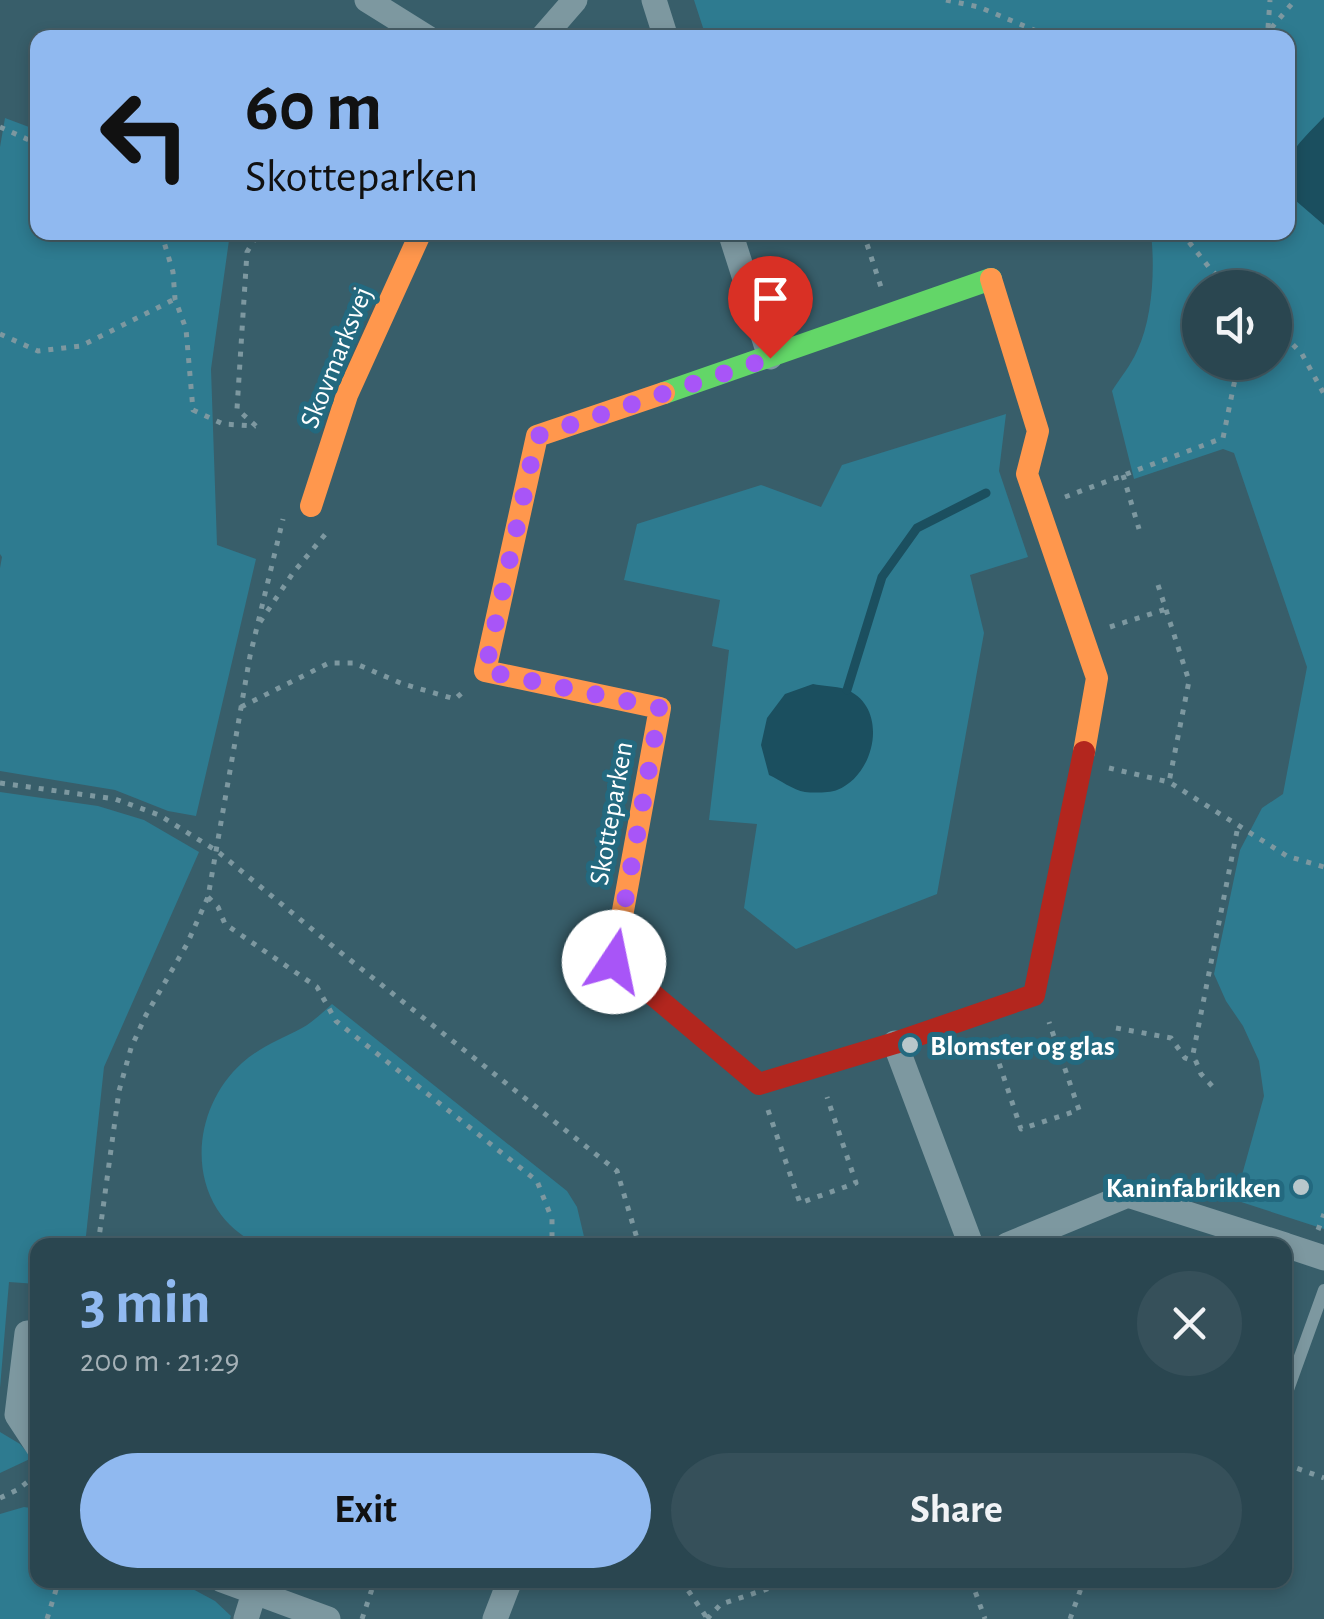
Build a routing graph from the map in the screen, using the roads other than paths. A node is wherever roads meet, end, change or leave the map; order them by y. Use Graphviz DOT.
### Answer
graph roads {
  1 [pos="367,0"];
  2 [pos="575,0"];
  3 [pos="654,0"];
  4 [pos="415,30"];
  5 [pos="549,30"];
  6 [pos="663,30"];
  7 [pos="417,240"];
  8 [pos="733,240"];
  9 [pos="770,358"];
  10 [pos="311,506"];
  11 [pos="895,1042"];
  12 [pos="968,1238"];
  13 [pos="1025,1238"];
  14 [pos="1263,1238"];
  15 [pos="1292,1247"];
  16 [pos="1324,1258"];
  17 [pos="1324,1290"];
  18 [pos="27,1333"];
  19 [pos="1292,1379"];
  20 [pos="30,1435"];
  21 [pos="242,1588"];
  22 [pos="507,1588"];
  23 [pos="254,1593"];
  24 [pos="246,1619"];
  25 [pos="328,1619"];
  26 [pos="495,1619"];
  1 -- 4 [label="street"];
  2 -- 5 [label="street"];
  3 -- 6 [label="street"];
  7 -- 10 [label="street, Skovmarksvej"];
  8 -- 9 [label="street"];
  9 -- 11 [label="street"];
  9 -- 11 [label="street, Skotteparken"];
  11 -- 12 [label="street"];
  13 -- 14 [label="street"];
  15 -- 16 [label="street"];
  17 -- 19 [label="lane"];
  18 -- 20 [label="street"];
  21 -- 23 [label="street"];
  22 -- 26 [label="street"];
  23 -- 24 [label="street"];
  23 -- 25 [label="street"];
}
